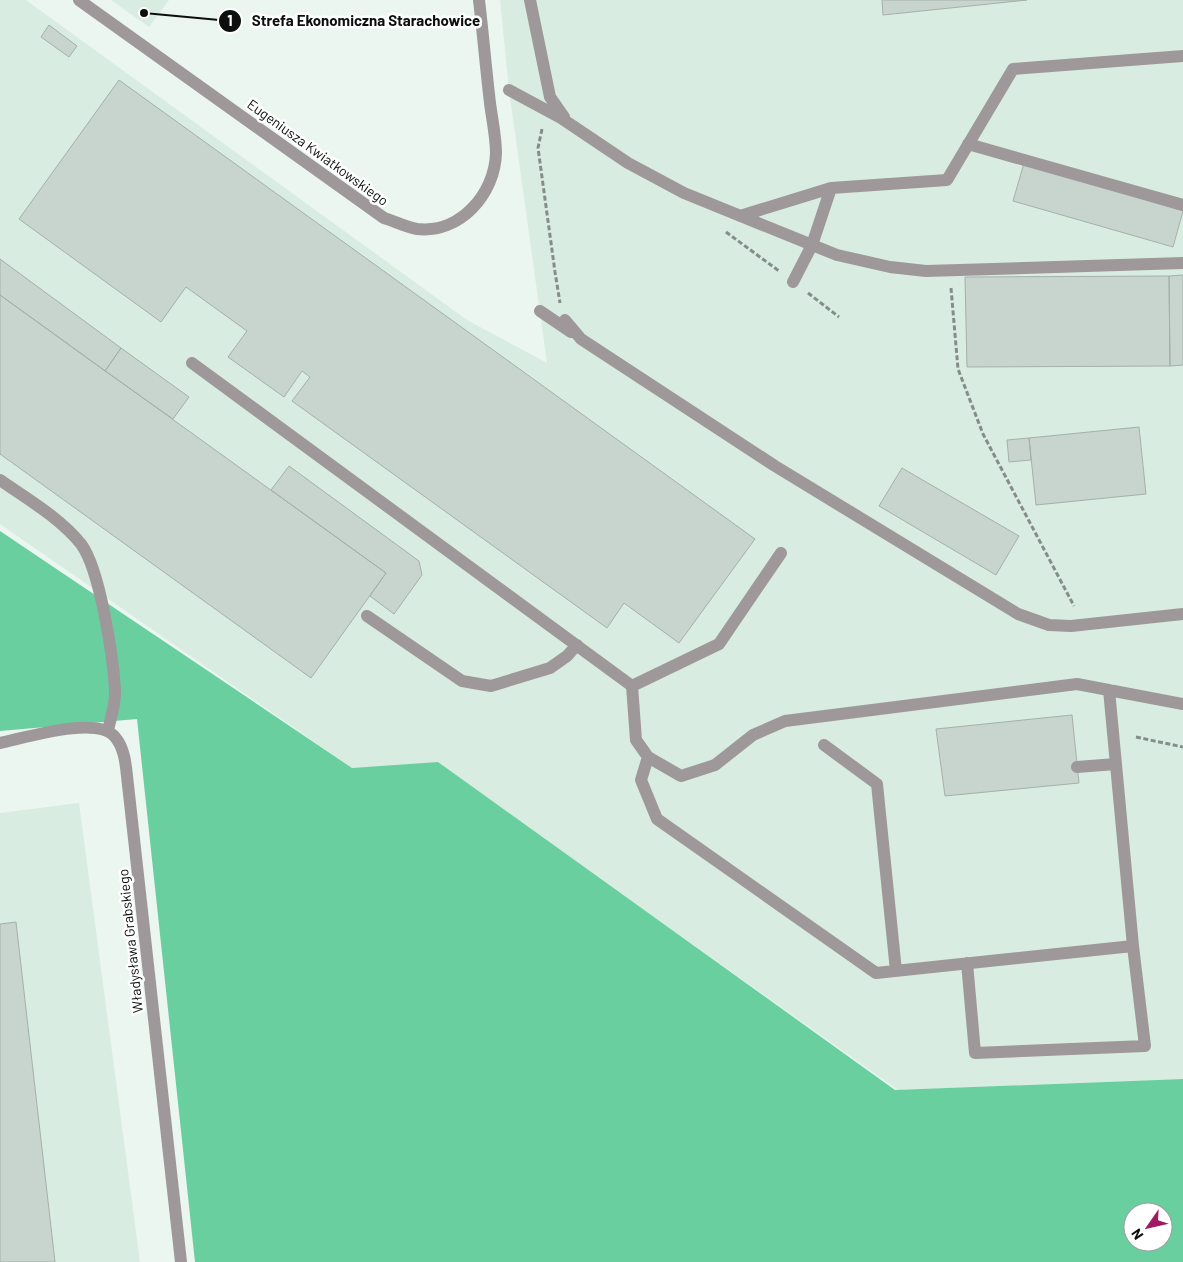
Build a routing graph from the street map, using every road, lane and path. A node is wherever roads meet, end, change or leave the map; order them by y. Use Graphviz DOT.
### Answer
graph roads {
  1 [pos="79,0"];
  2 [pos="479,0"];
  3 [pos="530,0"];
  4 [pos="1183,56"];
  5 [pos="509,90"];
  6 [pos="567,121"];
  7 [pos="543,125"];
  8 [pos="968,144"];
  9 [pos="830,188"];
  10 [pos="1183,205"];
  11 [pos="740,216"];
  12 [pos="722,228"];
  13 [pos="812,245"];
  14 [pos="1183,263"];
  15 [pos="949,270"];
  16 [pos="793,282"];
  17 [pos="540,311"];
  18 [pos="840,317"];
  19 [pos="566,320"];
  20 [pos="581,339"];
  21 [pos="192,363"];
  22 [pos="0,480"];
  23 [pos="781,553"];
  24 [pos="1183,614"];
  25 [pos="367,616"];
  26 [pos="1084,625"];
  27 [pos="577,645"];
  28 [pos="632,686"];
  29 [pos="1109,690"];
  30 [pos="1183,704"];
  31 [pos="108,730"];
  32 [pos="1136,737"];
  33 [pos="0,743"];
  34 [pos="824,745"];
  35 [pos="1183,747"];
  36 [pos="648,757"];
  37 [pos="1116,764"];
  38 [pos="1077,767"];
  39 [pos="1133,946"];
  40 [pos="967,963"];
  41 [pos="896,971"];
  42 [pos="181,1262"];
  1 -- 2 [label="street, Eugeniusza Kwiatkowskiego"];
  3 -- 6 [label="street"];
  4 -- 8 [label="street"];
  5 -- 6 [label="street"];
  6 -- 11 [label="street"];
  7 -- 19 [label="path"];
  8 -- 9 [label="street"];
  8 -- 10 [label="street"];
  9 -- 11 [label="street"];
  9 -- 13 [label="street"];
  11 -- 13 [label="street"];
  12 -- 16 [label="path"];
  13 -- 15 [label="street"];
  13 -- 16 [label="street"];
  14 -- 15 [label="street"];
  15 -- 26 [label="path"];
  16 -- 18 [label="path"];
  17 -- 20 [label="street"];
  19 -- 20 [label="street"];
  20 -- 26 [label="street"];
  21 -- 27 [label="street"];
  22 -- 31 [label="street"];
  23 -- 28 [label="street"];
  24 -- 26 [label="street"];
  25 -- 27 [label="street"];
  27 -- 28 [label="street"];
  28 -- 36 [label="street"];
  29 -- 30 [label="street"];
  29 -- 36 [label="street"];
  29 -- 37 [label="street"];
  31 -- 33 [label="street"];
  31 -- 42 [label="street, Władysława Grabskiego"];
  32 -- 35 [label="path"];
  34 -- 41 [label="street"];
  36 -- 41 [label="street"];
  37 -- 38 [label="street"];
  37 -- 39 [label="street"];
  39 -- 40 [label="street"];
  39 -- 40 [label="street"];
  40 -- 41 [label="street"];
}
